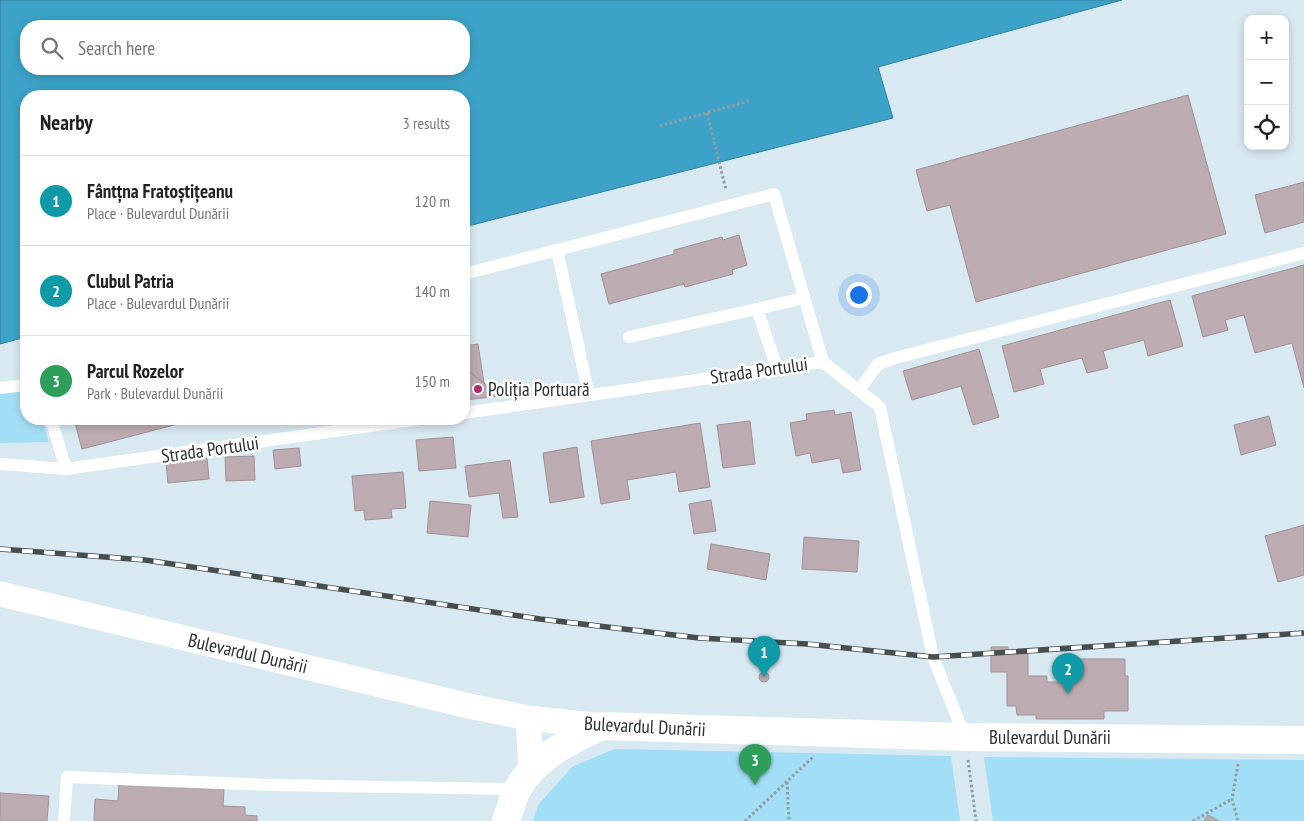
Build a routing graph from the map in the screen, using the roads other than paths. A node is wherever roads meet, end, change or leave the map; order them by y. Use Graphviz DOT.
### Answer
graph roads {
  1 [pos="557,250"];
  2 [pos="1304,253"];
  3 [pos="470,272"];
  4 [pos="804,298"];
  5 [pos="757,309"];
  6 [pos="629,337"];
  7 [pos="824,362"];
  8 [pos="777,368"];
  9 [pos="20,386"];
  10 [pos="0,388"];
  11 [pos="859,390"];
  12 [pos="589,395"];
  13 [pos="470,412"];
  14 [pos="53,425"];
  15 [pos="327,425"];
  16 [pos="367,425"];
  17 [pos="329,432"];
  18 [pos="0,464"];
  19 [pos="66,469"];
  20 [pos="0,594"];
  21 [pos="528,718"];
  22 [pos="602,726"];
  23 [pos="965,737"];
  24 [pos="1304,740"];
  25 [pos="524,779"];
  26 [pos="64,821"];
  27 [pos="506,821"];
  1 -- 3 [label="lane"];
  1 -- 4 [label="lane"];
  1 -- 12 [label="lane"];
  2 -- 11 [label="lane"];
  4 -- 5 [label="lane"];
  4 -- 7 [label="lane"];
  5 -- 6 [label="lane"];
  5 -- 8 [label="lane"];
  7 -- 8 [label="lane, Strada Portului"];
  7 -- 11 [label="lane, Strada Portului"];
  8 -- 12 [label="lane, Strada Portului"];
  9 -- 10 [label="lane"];
  11 -- 23 [label="lane, Strada Portului"];
  12 -- 13 [label="lane, Strada Portului"];
  14 -- 19 [label="lane"];
  15 -- 17 [label="lane"];
  16 -- 17 [label="lane, Strada Portului"];
  17 -- 19 [label="lane, Strada Portului"];
  18 -- 19 [label="lane, Strada Portului"];
  20 -- 21 [label="street, Bulevardul Dunării"];
  21 -- 22 [label="street, Bulevardul Dunării"];
  21 -- 25 [label="street"];
  22 -- 23 [label="street, Bulevardul Dunării"];
  22 -- 25 [label="street"];
  23 -- 24 [label="street, Bulevardul Dunării"];
  25 -- 26 [label="lane"];
  25 -- 27 [label="street"];
}
